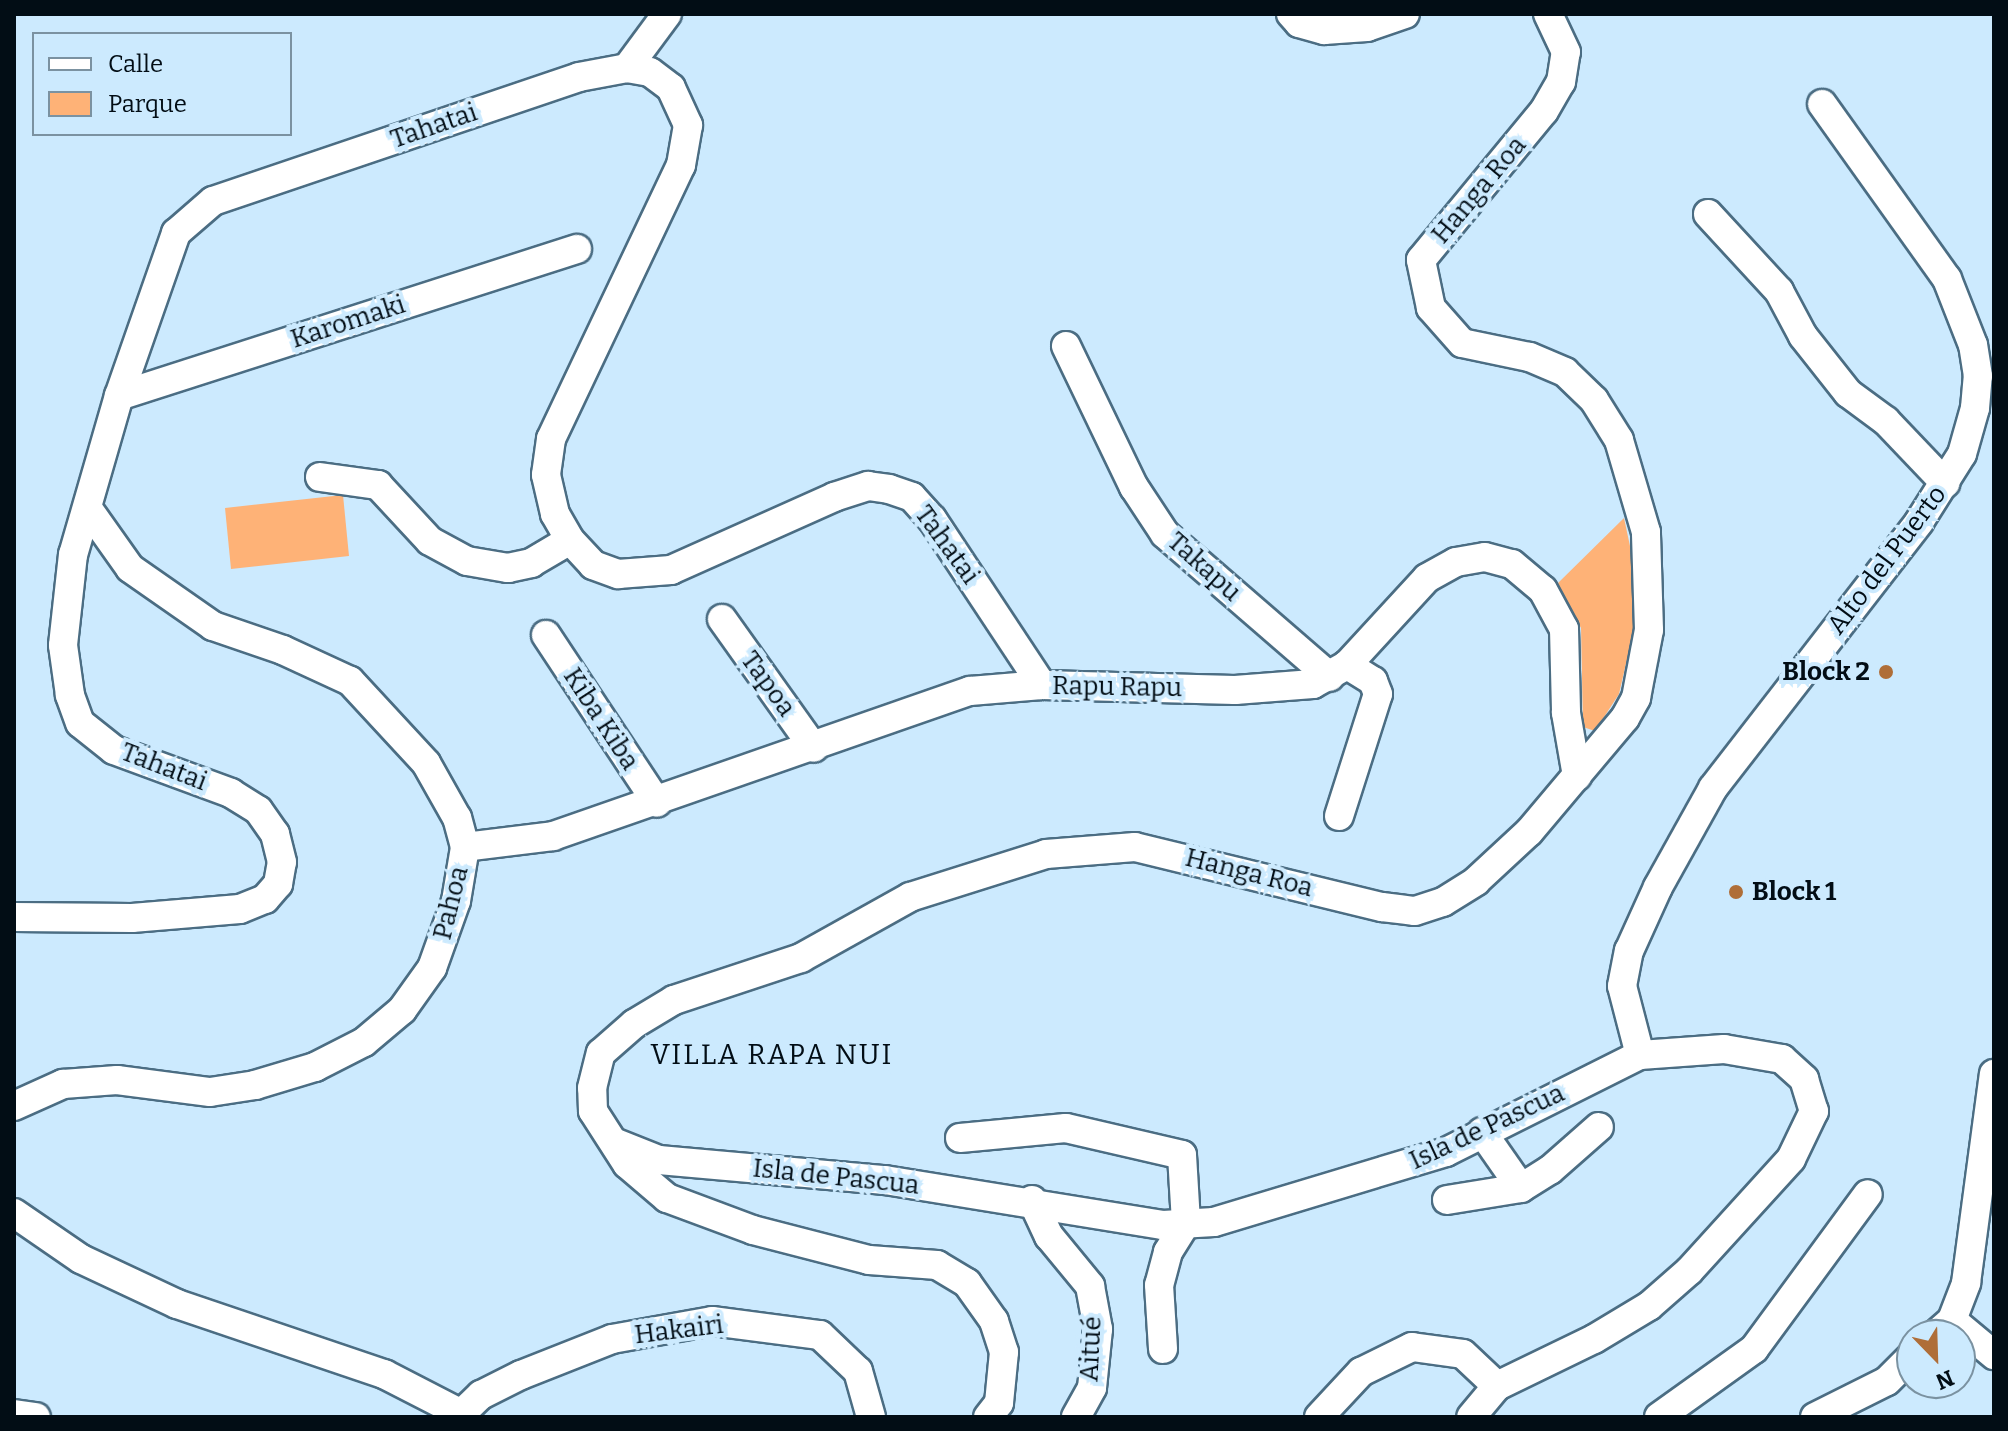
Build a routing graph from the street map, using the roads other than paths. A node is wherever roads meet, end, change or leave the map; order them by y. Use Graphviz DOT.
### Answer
graph roads {
  1 [pos="667,14"];
  2 [pos="1291,14"];
  3 [pos="1405,14"];
  4 [pos="1548,14"];
  5 [pos="627,68"];
  6 [pos="1822,104"];
  7 [pos="1708,214"];
  8 [pos="577,249"];
  9 [pos="1066,346"];
  10 [pos="119,396"];
  11 [pos="320,477"];
  12 [pos="1945,483"];
  13 [pos="89,510"];
  14 [pos="570,540"];
  15 [pos="722,619"];
  16 [pos="546,635"];
  17 [pos="1339,671"];
  18 [pos="1042,685"];
  19 [pos="814,748"];
  20 [pos="1577,776"];
  21 [pos="657,803"];
  22 [pos="1339,816"];
  23 [pos="465,847"];
  24 [pos="14,917"];
  25 [pos="1640,1055"];
  26 [pos="1994,1074"];
  27 [pos="14,1106"];
  28 [pos="1599,1127"];
  29 [pos="1482,1132"];
  30 [pos="960,1138"];
  31 [pos="616,1143"];
  32 [pos="1521,1188"];
  33 [pos="1868,1194"];
  34 [pos="1032,1200"];
  35 [pos="1447,1200"];
  36 [pos="14,1213"];
  37 [pos="1186,1223"];
  38 [pos="1948,1319"];
  39 [pos="1976,1345"];
  40 [pos="1163,1349"];
  41 [pos="1994,1355"];
  42 [pos="1896,1372"];
  43 [pos="1497,1386"];
  44 [pos="14,1414"];
  45 [pos="459,1415"];
  46 [pos="36,1417"];
  47 [pos="871,1417"];
  48 [pos="988,1417"];
  49 [pos="1076,1417"];
  50 [pos="1319,1417"];
  51 [pos="1471,1417"];
  52 [pos="1659,1417"];
  53 [pos="1815,1417"];
  1 -- 5 [label="street"];
  2 -- 3 [label="street"];
  4 -- 20 [label="street, Hanga Roa"];
  5 -- 10 [label="street, Tahatai"];
  5 -- 14 [label="street, Tahatai"];
  6 -- 12 [label="street, Alto del Puerto"];
  7 -- 12 [label="street"];
  8 -- 10 [label="street, Karomaki"];
  9 -- 17 [label="street, Takapu"];
  10 -- 13 [label="street, Tahatai"];
  11 -- 14 [label="street"];
  12 -- 25 [label="street, Alto del Puerto"];
  13 -- 23 [label="street, Pahoa"];
  13 -- 24 [label="street, Tahatai"];
  14 -- 18 [label="street, Tahatai"];
  15 -- 19 [label="street, Tapoa"];
  16 -- 21 [label="street, Kiba Kiba"];
  17 -- 18 [label="street, Rapu Rapu"];
  17 -- 20 [label="street"];
  17 -- 22 [label="street, Takapu"];
  18 -- 19 [label="street, Rapu Rapu"];
  19 -- 21 [label="street, Rapu Rapu"];
  20 -- 31 [label="street, Hanga Roa"];
  21 -- 23 [label="street, Rapu Rapu"];
  23 -- 27 [label="street, Pahoa"];
  25 -- 29 [label="street, Isla de Pascua"];
  25 -- 43 [label="street, Isla de Pascua"];
  26 -- 38 [label="street"];
  28 -- 32 [label="street"];
  29 -- 32 [label="street"];
  29 -- 37 [label="street, Isla de Pascua"];
  30 -- 37 [label="street"];
  31 -- 34 [label="street, Isla de Pascua"];
  31 -- 48 [label="street, Hanga Roa"];
  32 -- 35 [label="street"];
  33 -- 52 [label="street"];
  34 -- 37 [label="street, Isla de Pascua"];
  34 -- 49 [label="street, Aitué"];
  36 -- 45 [label="street"];
  37 -- 40 [label="street"];
  39 -- 41 [label="street"];
  42 -- 53 [label="street"];
  43 -- 50 [label="street"];
  43 -- 51 [label="street, Isla de Pascua"];
  44 -- 46 [label="street"];
  45 -- 47 [label="street, Hakairi"];
}
